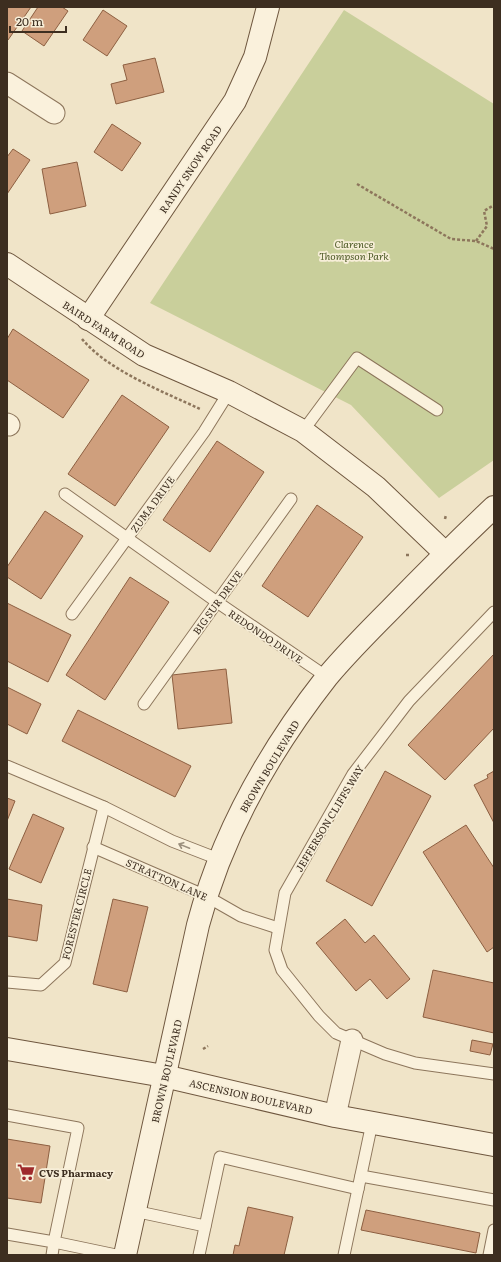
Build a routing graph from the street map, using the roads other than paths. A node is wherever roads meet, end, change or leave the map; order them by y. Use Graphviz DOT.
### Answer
graph roads {
  1 [pos="268,7"];
  2 [pos="7,83"];
  3 [pos="54,113"];
  4 [pos="7,264"];
  5 [pos="85,329"];
  6 [pos="229,392"];
  7 [pos="437,410"];
  8 [pos="303,430"];
  9 [pos="66,494"];
  10 [pos="291,499"];
  11 [pos="494,507"];
  12 [pos="127,537"];
  13 [pos="446,553"];
  14 [pos="217,602"];
  15 [pos="494,612"];
  16 [pos="72,614"];
  17 [pos="327,678"];
  18 [pos="144,704"];
  19 [pos="7,766"];
  20 [pos="104,807"];
  21 [pos="93,847"];
  22 [pos="220,860"];
  23 [pos="206,896"];
  24 [pos="278,928"];
  25 [pos="7,982"];
  26 [pos="352,1040"];
  27 [pos="7,1049"];
  28 [pos="494,1074"];
  29 [pos="164,1076"];
  30 [pos="7,1115"];
  31 [pos="334,1116"];
  32 [pos="372,1123"];
  33 [pos="494,1145"];
  34 [pos="361,1176"];
  35 [pos="358,1188"];
  36 [pos="494,1200"];
  37 [pos="134,1211"];
  38 [pos="205,1226"];
  39 [pos="494,1230"];
  40 [pos="7,1234"];
  41 [pos="54,1242"];
  42 [pos="52,1255"];
  43 [pos="116,1255"];
  44 [pos="125,1255"];
  45 [pos="198,1255"];
  46 [pos="344,1255"];
  47 [pos="489,1255"];
  1 -- 5 [label="street, RANDY SNOW ROAD"];
  2 -- 3 [label="street"];
  4 -- 5 [label="street, BAIRD FARM ROAD"];
  5 -- 6 [label="street, BAIRD FARM ROAD"];
  6 -- 8 [label="street, BAIRD FARM ROAD"];
  6 -- 12 [label="lane, ZUMA DRIVE"];
  7 -- 8 [label="lane"];
  8 -- 13 [label="street, BAIRD FARM ROAD"];
  9 -- 12 [label="lane, REDONDO DRIVE"];
  10 -- 14 [label="lane, BIG SUR DRIVE"];
  11 -- 13 [label="street, BROWN BOULEVARD"];
  12 -- 14 [label="lane, REDONDO DRIVE"];
  12 -- 16 [label="lane, ZUMA DRIVE"];
  13 -- 17 [label="street, BROWN BOULEVARD"];
  14 -- 17 [label="lane, REDONDO DRIVE"];
  14 -- 18 [label="lane, BIG SUR DRIVE"];
  15 -- 24 [label="lane, JEFFERSON CLIFFS WAY"];
  17 -- 22 [label="street, BROWN BOULEVARD"];
  19 -- 20 [label="lane"];
  20 -- 21 [label="lane"];
  22 -- 20 [label="lane, one-way"];
  21 -- 23 [label="lane, STRATTON LANE"];
  21 -- 25 [label="lane, FORESTER CIRCLE"];
  22 -- 23 [label="street, BROWN BOULEVARD"];
  23 -- 24 [label="lane, STRATTON LANE"];
  23 -- 29 [label="street, BROWN BOULEVARD"];
  24 -- 26 [label="lane, JEFFERSON CLIFFS WAY"];
  26 -- 28 [label="lane, JEFFERSON CLIFFS WAY"];
  26 -- 31 [label="street"];
  27 -- 29 [label="street, ASCENSION BOULEVARD"];
  29 -- 31 [label="street, ASCENSION BOULEVARD"];
  29 -- 37 [label="street, BROWN BOULEVARD"];
  30 -- 41 [label="lane"];
  31 -- 32 [label="street, ASCENSION BOULEVARD"];
  32 -- 33 [label="street, ASCENSION BOULEVARD"];
  32 -- 34 [label="lane"];
  34 -- 35 [label="lane"];
  34 -- 36 [label="lane"];
  35 -- 38 [label="lane"];
  35 -- 46 [label="lane"];
  37 -- 38 [label="lane"];
  37 -- 44 [label="street, BROWN BOULEVARD"];
  38 -- 45 [label="lane"];
  39 -- 47 [label="lane"];
  40 -- 41 [label="lane"];
  41 -- 42 [label="lane"];
  41 -- 43 [label="lane"];
}
